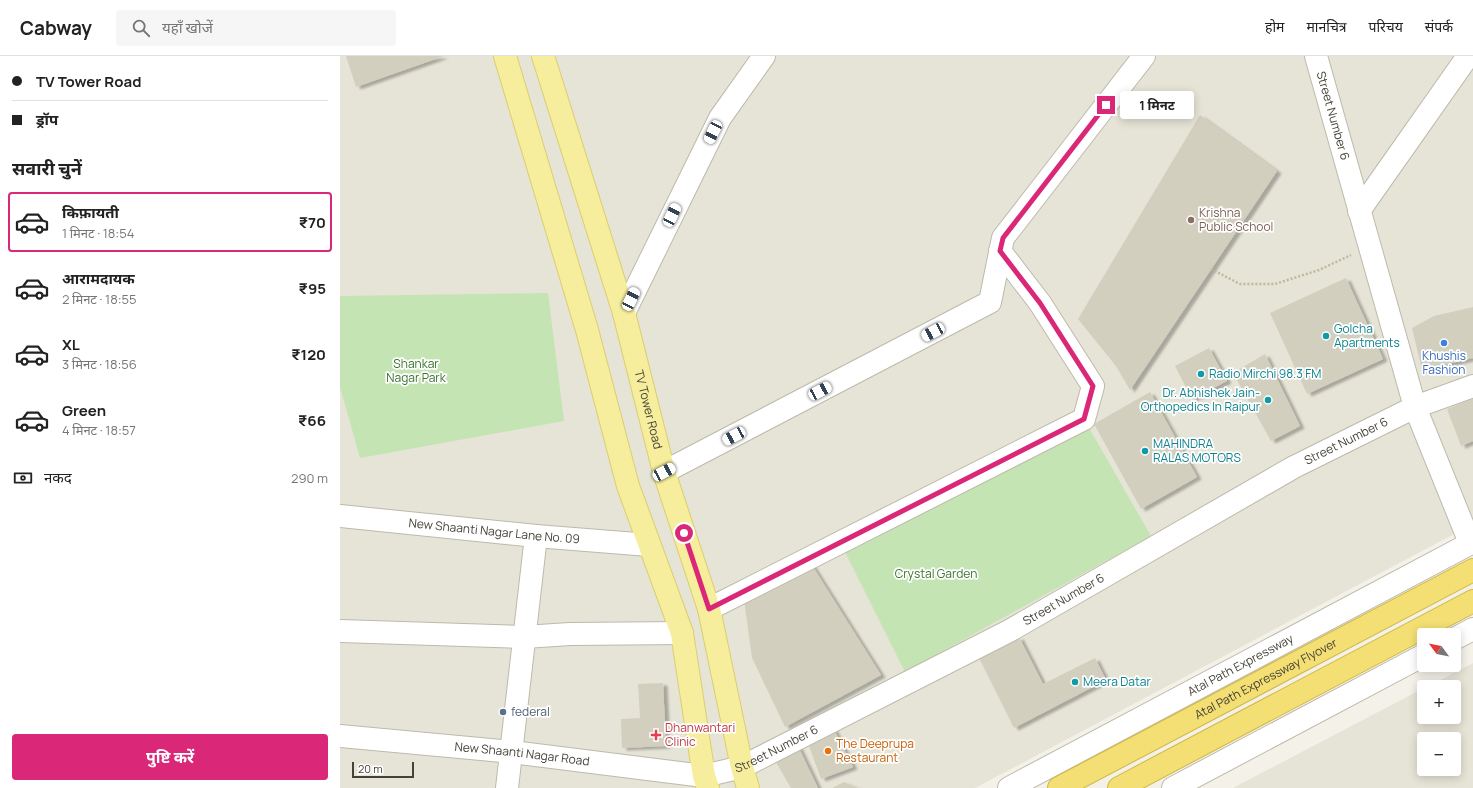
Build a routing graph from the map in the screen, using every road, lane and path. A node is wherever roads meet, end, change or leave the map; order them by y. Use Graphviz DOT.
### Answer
graph roads {
  1 [pos="505,56"];
  2 [pos="543,56"];
  3 [pos="764,56"];
  4 [pos="1144,56"];
  5 [pos="1316,56"];
  6 [pos="1468,56"];
  7 [pos="1360,211"];
  8 [pos="1370,247"];
  9 [pos="1000,251"];
  10 [pos="1212,269"];
  11 [pos="624,313"];
  12 [pos="1473,386"];
  13 [pos="1414,407"];
  14 [pos="664,472"];
  15 [pos="340,516"];
  16 [pos="536,536"];
  17 [pos="1471,543"];
  18 [pos="648,545"];
  19 [pos="1473,570"];
  20 [pos="1473,601"];
  21 [pos="709,609"];
  22 [pos="1473,629"];
  23 [pos="340,631"];
  24 [pos="682,633"];
  25 [pos="1461,635"];
  26 [pos="524,636"];
  27 [pos="1417,659"];
  28 [pos="340,736"];
  29 [pos="512,752"];
  30 [pos="742,767"];
  31 [pos="706,782"];
  32 [pos="507,788"];
  33 [pos="748,788"];
  34 [pos="1009,788"];
  35 [pos="1059,788"];
  36 [pos="1119,788"];
  37 [pos="1173,788"];
  1 -- 18 [label="main road"];
  2 -- 11 [label="main road, TV Tower Road"];
  3 -- 11 [label="street"];
  4 -- 9 [label="street"];
  5 -- 7 [label="street, Street Number 6"];
  6 -- 7 [label="street"];
  7 -- 8 [label="street, Street Number 6"];
  8 -- 10 [label="path"];
  8 -- 13 [label="street, Street Number 6"];
  9 -- 14 [label="street"];
  9 -- 21 [label="street"];
  11 -- 14 [label="main road, TV Tower Road"];
  12 -- 13 [label="street, Street Number 6"];
  13 -- 17 [label="street"];
  13 -- 30 [label="street, Street Number 6"];
  14 -- 21 [label="main road, TV Tower Road"];
  15 -- 16 [label="street, New Shaanti Nagar Lane No. 09"];
  16 -- 18 [label="street, New Shaanti Nagar Lane No. 09"];
  16 -- 26 [label="street"];
  17 -- 34 [label="street, Atal Path Expressway"];
  18 -- 24 [label="main road"];
  19 -- 35 [label="highway, Atal Path Expressway Flyover"];
  20 -- 36 [label="highway"];
  21 -- 30 [label="main road, TV Tower Road"];
  22 -- 25 [label="street"];
  23 -- 26 [label="street"];
  24 -- 26 [label="street"];
  24 -- 31 [label="main road"];
  26 -- 29 [label="street"];
  27 -- 37 [label="street"];
  28 -- 29 [label="street, New Shaanti Nagar Road"];
  29 -- 31 [label="street, New Shaanti Nagar Road"];
  29 -- 32 [label="street"];
  30 -- 31 [label="street, Street Number 6"];
  30 -- 33 [label="main road, TV Tower Road"];
}
